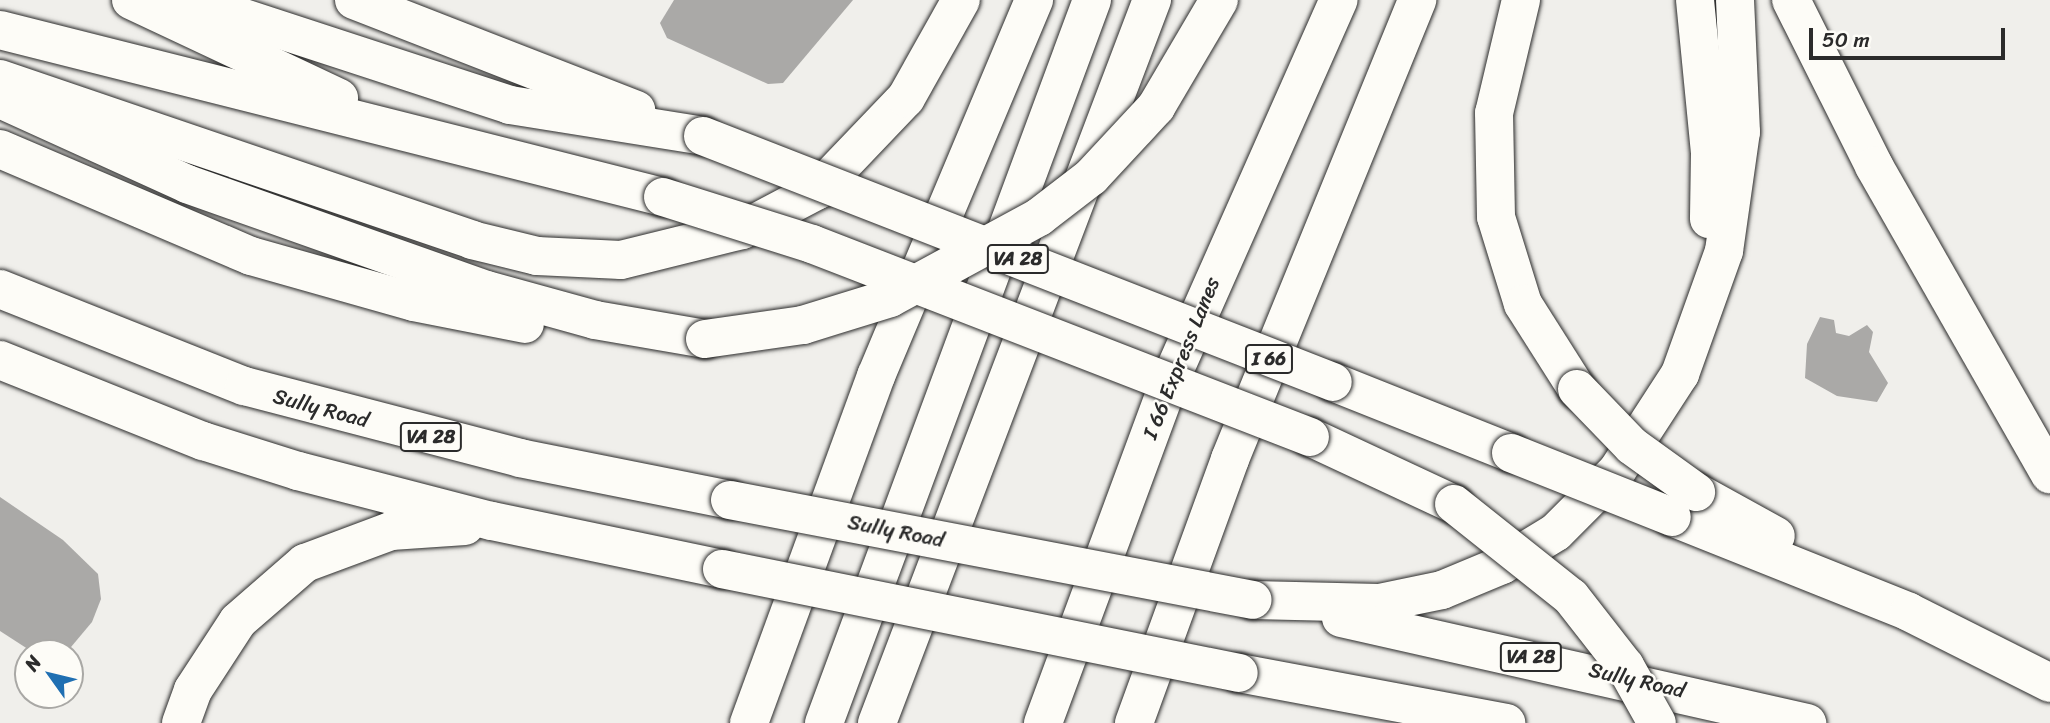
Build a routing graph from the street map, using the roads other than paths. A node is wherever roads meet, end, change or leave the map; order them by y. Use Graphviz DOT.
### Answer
graph roads {
  1 [pos="131,0"];
  2 [pos="189,0"];
  3 [pos="354,0"];
  4 [pos="961,0"];
  5 [pos="1034,0"];
  6 [pos="1092,0"];
  7 [pos="1153,0"];
  8 [pos="1219,0"];
  9 [pos="1339,0"];
  10 [pos="1417,0"];
  11 [pos="1521,0"];
  12 [pos="1695,0"];
  13 [pos="1735,0"];
  14 [pos="1791,0"];
  15 [pos="0,30"];
  16 [pos="13,95"];
  17 [pos="703,136"];
  18 [pos="462,143"];
  19 [pos="0,149"];
  20 [pos="0,289"];
  21 [pos="705,339"];
  22 [pos="0,360"];
  23 [pos="1641,440"];
  24 [pos="2050,474"];
  25 [pos="1684,505"];
  26 [pos="535,530"];
  27 [pos="1253,600"];
  28 [pos="2050,683"];
  29 [pos="1346,691"];
  30 [pos="181,723"];
  31 [pos="748,723"];
  32 [pos="824,723"];
  33 [pos="877,723"];
  34 [pos="1043,723"];
  35 [pos="1134,723"];
  36 [pos="1439,723"];
  37 [pos="1506,723"];
  38 [pos="1657,723"];
  39 [pos="1807,723"];
  1 -- 18 [label="highway"];
  2 -- 17 [label="highway"];
  3 -- 17 [label="highway, VA 28"];
  4 -- 16 [label="highway"];
  5 -- 31 [label="highway"];
  6 -- 32 [label="highway"];
  7 -- 33 [label="highway"];
  8 -- 21 [label="highway, bridge"];
  9 -- 34 [label="highway, I 66 Express Lanes"];
  10 -- 35 [label="highway, I 66"];
  11 -- 25 [label="highway, bridge"];
  12 -- 23 [label="highway"];
  13 -- 23 [label="highway"];
  14 -- 24 [label="highway"];
  15 -- 18 [label="highway"];
  16 -- 21 [label="highway"];
  17 -- 25 [label="highway, VA 28, bridge"];
  18 -- 38 [label="highway, bridge"];
  19 -- 21 [label="highway"];
  20 -- 27 [label="highway, Sully Road / VA 28, bridge"];
  22 -- 26 [label="highway"];
  23 -- 27 [label="highway"];
  25 -- 28 [label="highway, VA 28"];
  26 -- 29 [label="highway, bridge"];
  26 -- 30 [label="highway"];
  27 -- 39 [label="highway, Sully Road / VA 28"];
  29 -- 36 [label="highway"];
  29 -- 37 [label="highway"];
}
